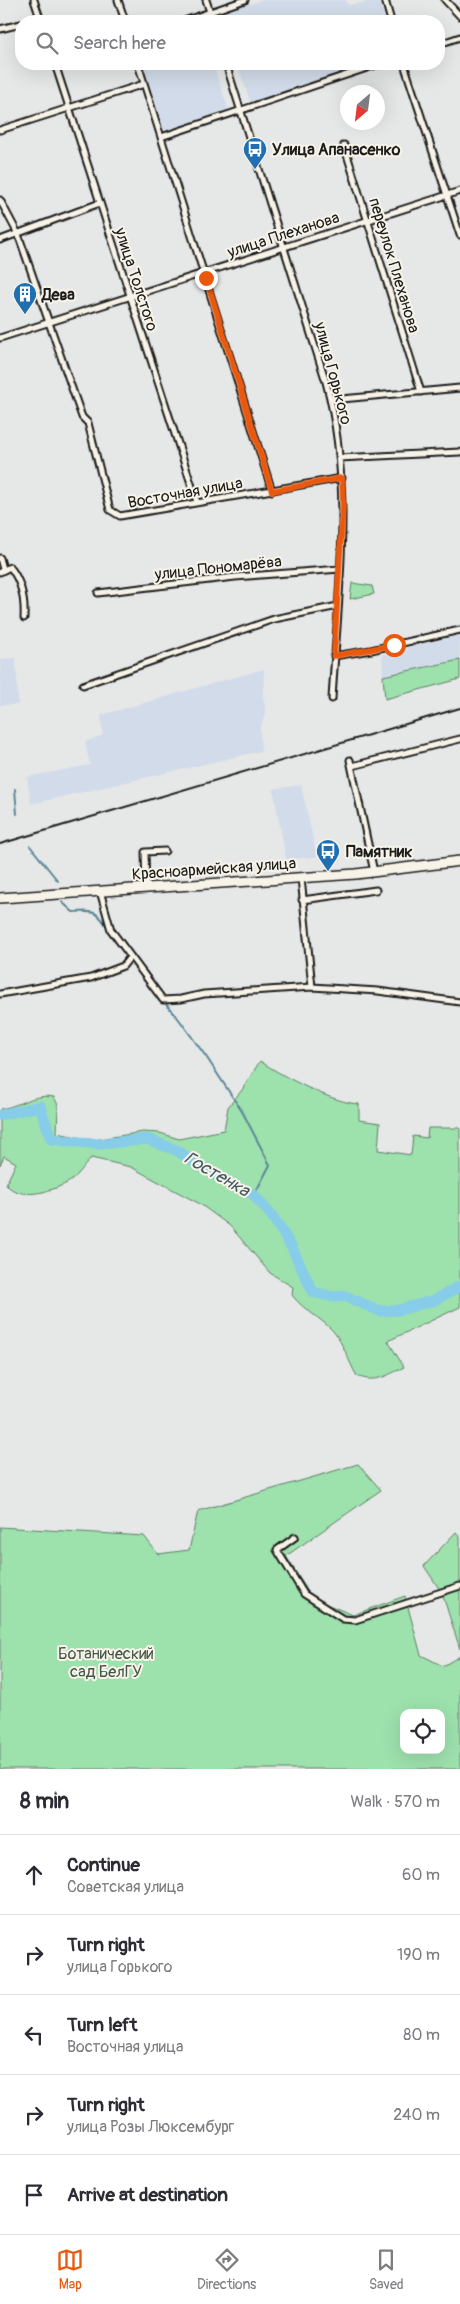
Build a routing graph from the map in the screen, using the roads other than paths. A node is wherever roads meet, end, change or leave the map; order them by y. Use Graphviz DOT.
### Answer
graph roads {
  1 [pos="34,0"];
  2 [pos="118,0"];
  3 [pos="206,0"];
  4 [pos="245,0"];
  5 [pos="385,0"];
  6 [pos="445,0"];
  7 [pos="210,12"];
  8 [pos="38,15"];
  9 [pos="123,15"];
  10 [pos="201,15"];
  11 [pos="211,15"];
  12 [pos="389,15"];
  13 [pos="460,16"];
  14 [pos="15,25"];
  15 [pos="0,29"];
  16 [pos="460,37"];
  17 [pos="445,42"];
  18 [pos="56,70"];
  19 [pos="140,70"];
  20 [pos="228,70"];
  21 [pos="361,70"];
  22 [pos="406,70"];
  23 [pos="144,84"];
  24 [pos="69,108"];
  25 [pos="241,110"];
  26 [pos="0,130"];
  27 [pos="161,137"];
  28 [pos="344,145"];
  29 [pos="460,191"];
  30 [pos="448,194"];
  31 [pos="0,200"];
  32 [pos="100,203"];
  33 [pos="369,220"];
  34 [pos="18,234"];
  35 [pos="460,234"];
  36 [pos="0,240"];
  37 [pos="284,247"];
  38 [pos="204,272"];
  39 [pos="130,296"];
  40 [pos="48,322"];
  41 [pos="0,338"];
  42 [pos="460,388"];
  43 [pos="421,392"];
  44 [pos="331,400"];
  45 [pos="460,452"];
  46 [pos="339,458"];
  47 [pos="342,478"];
  48 [pos="272,491"];
  49 [pos="197,502"];
  50 [pos="0,558"];
  51 [pos="340,569"];
  52 [pos="2,571"];
  53 [pos="98,593"];
  54 [pos="338,606"];
  55 [pos="24,618"];
  56 [pos="460,630"];
  57 [pos="334,656"];
  58 [pos="83,685"];
  59 [pos="332,699"];
  60 [pos="460,739"];
  61 [pos="350,760"];
  62 [pos="352,766"];
  63 [pos="165,851"];
  64 [pos="460,861"];
  65 [pos="374,873"];
  66 [pos="301,877"];
  67 [pos="146,888"];
  68 [pos="376,890"];
  69 [pos="100,891"];
  70 [pos="0,898"];
  71 [pos="302,900"];
  72 [pos="130,957"];
  73 [pos="312,987"];
  74 [pos="0,994"];
  75 [pos="460,1002"];
  76 [pos="295,1537"];
  77 [pos="460,1586"];
  1 -- 8 [label="street"];
  2 -- 9 [label="street"];
  3 -- 7 [label="street"];
  4 -- 7 [label="street"];
  5 -- 12 [label="street"];
  6 -- 13 [label="street"];
  7 -- 10 [label="street"];
  7 -- 11 [label="street"];
  14 -- 15 [label="street"];
  16 -- 17 [label="street"];
  18 -- 24 [label="street, улица Толстого"];
  19 -- 23 [label="street"];
  20 -- 25 [label="street, улица Горького"];
  21 -- 25 [label="street"];
  22 -- 30 [label="street"];
  23 -- 24 [label="street"];
  23 -- 27 [label="street"];
  24 -- 26 [label="street"];
  24 -- 32 [label="street, улица Толстого"];
  25 -- 27 [label="street"];
  25 -- 37 [label="street, улица Горького"];
  27 -- 38 [label="street"];
  28 -- 33 [label="street, переулок Плеханова"];
  29 -- 30 [label="street, улица Плеханова"];
  30 -- 33 [label="street, улица Плеханова"];
  30 -- 35 [label="street"];
  31 -- 34 [label="street"];
  32 -- 34 [label="street"];
  32 -- 39 [label="street, улица Толстого"];
  33 -- 37 [label="street, улица Плеханова"];
  33 -- 43 [label="street, переулок Плеханова"];
  34 -- 36 [label="street"];
  34 -- 40 [label="street"];
  37 -- 38 [label="street, улица Плеханова"];
  37 -- 44 [label="street, улица Горького"];
  38 -- 39 [label="street, улица Плеханова"];
  38 -- 48 [label="street"];
  39 -- 40 [label="street, улица Плеханова"];
  39 -- 49 [label="street, улица Толстого"];
  40 -- 41 [label="street, улица Плеханова"];
  40 -- 49 [label="street, Восточная улица"];
  42 -- 43 [label="street"];
  43 -- 44 [label="street"];
  44 -- 46 [label="street, улица Горького"];
  45 -- 46 [label="street"];
  46 -- 47 [label="street, улица Горького"];
  47 -- 48 [label="street, Восточная улица"];
  47 -- 51 [label="street, улица Горького"];
  48 -- 49 [label="street, Восточная улица"];
  50 -- 52 [label="street"];
  51 -- 53 [label="street, улица Пономарёва"];
  51 -- 54 [label="street, улица Горького"];
  52 -- 55 [label="street"];
  54 -- 57 [label="street, улица Горького"];
  54 -- 58 [label="street"];
  56 -- 57 [label="street"];
  57 -- 59 [label="street, улица Горького"];
  60 -- 62 [label="street"];
  61 -- 62 [label="street"];
  62 -- 65 [label="street"];
  63 -- 67 [label="street"];
  64 -- 65 [label="main road, Красноармейская улица"];
  65 -- 66 [label="main road, Красноармейская улица"];
  66 -- 67 [label="main road, Красноармейская улица"];
  66 -- 71 [label="street"];
  67 -- 69 [label="main road, Красноармейская улица"];
  68 -- 71 [label="street"];
  69 -- 70 [label="main road, Красноармейская улица"];
  69 -- 72 [label="street"];
  71 -- 73 [label="street"];
  72 -- 73 [label="street"];
  72 -- 74 [label="street"];
  73 -- 75 [label="street"];
  76 -- 77 [label="street"];
}
